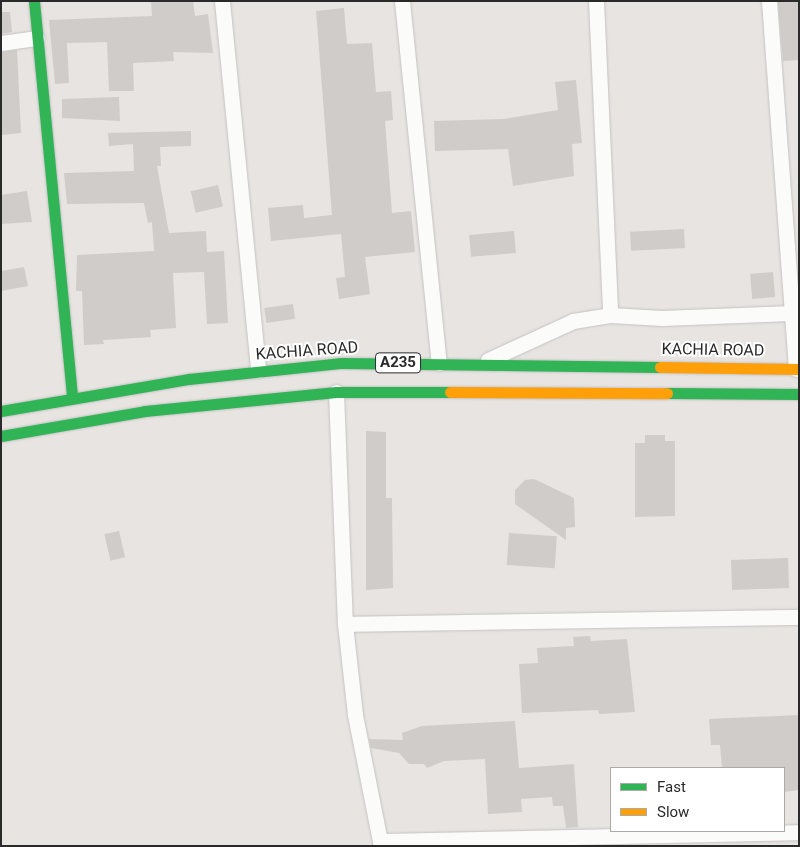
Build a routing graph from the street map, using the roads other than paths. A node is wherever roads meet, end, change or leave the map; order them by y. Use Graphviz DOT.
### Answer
graph roads {
  1 [pos="34,1"];
  2 [pos="222,1"];
  3 [pos="402,1"];
  4 [pos="596,1"];
  5 [pos="769,1"];
  6 [pos="37,38"];
  7 [pos="1,43"];
  8 [pos="792,313"];
  9 [pos="610,315"];
  10 [pos="484,362"];
  11 [pos="439,363"];
  12 [pos="532,364"];
  13 [pos="797,369"];
  14 [pos="258,370"];
  15 [pos="336,392"];
  16 [pos="531,394"];
  17 [pos="799,394"];
  18 [pos="72,398"];
  19 [pos="1,411"];
  20 [pos="1,436"];
  21 [pos="799,617"];
  22 [pos="345,624"];
  23 [pos="799,832"];
  24 [pos="380,844"];
  1 -- 6 [label="main road"];
  2 -- 14 [label="street"];
  3 -- 11 [label="street"];
  4 -- 9 [label="street"];
  5 -- 8 [label="street"];
  6 -- 7 [label="street"];
  6 -- 18 [label="main road"];
  8 -- 9 [label="street"];
  8 -- 13 [label="street"];
  9 -- 10 [label="street"];
  10 -- 11 [label="main road, KACHIA ROAD / A235"];
  10 -- 12 [label="main road, KACHIA ROAD / A235"];
  11 -- 14 [label="main road, KACHIA ROAD / A235"];
  12 -- 13 [label="main road, KACHIA ROAD / A235"];
  12 -- 16 [label="main road"];
  14 -- 18 [label="main road, KACHIA ROAD / A235"];
  15 -- 16 [label="main road, A235"];
  15 -- 20 [label="main road, A235"];
  15 -- 22 [label="street"];
  16 -- 17 [label="main road, A235"];
  18 -- 19 [label="main road, KACHIA ROAD / A235"];
  21 -- 22 [label="street"];
  22 -- 24 [label="street"];
  23 -- 24 [label="street"];
}
